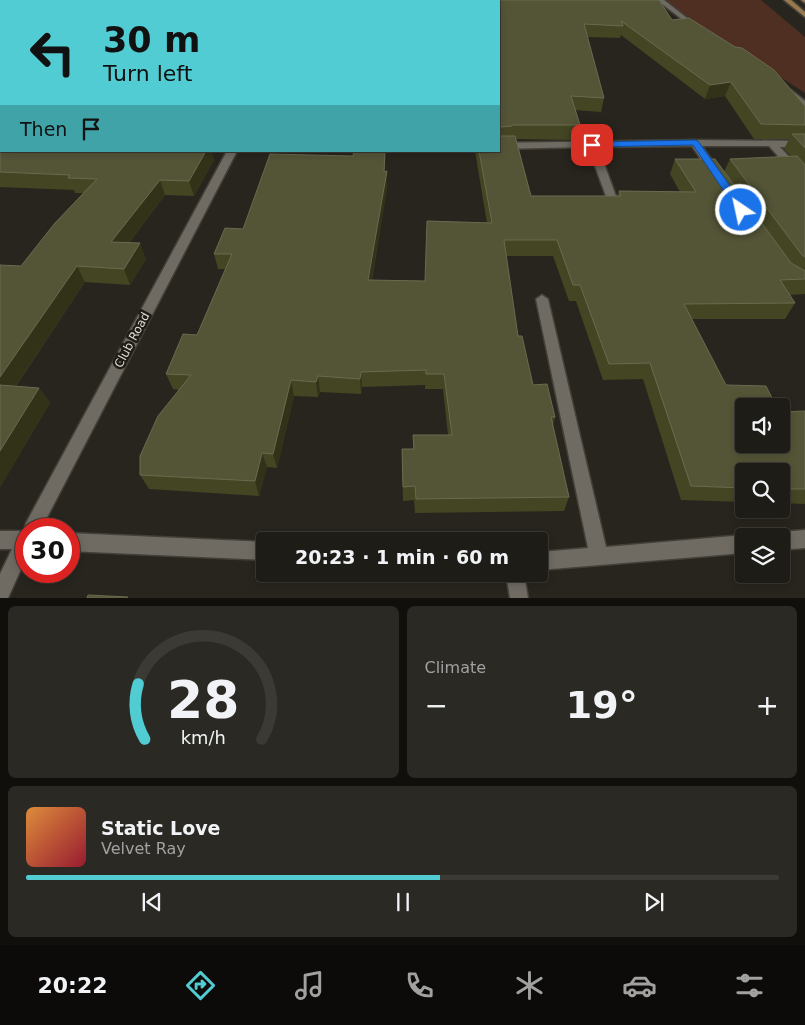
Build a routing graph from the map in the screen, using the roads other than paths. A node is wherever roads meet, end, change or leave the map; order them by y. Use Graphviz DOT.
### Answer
graph roads {
  1 [pos="660,0"];
  2 [pos="787,0"];
  3 [pos="805,15"];
  4 [pos="708,36"];
  5 [pos="784,89"];
  6 [pos="805,105"];
  7 [pos="695,143"];
  8 [pos="772,144"];
  9 [pos="805,144"];
  10 [pos="592,145"];
  11 [pos="500,146"];
  12 [pos="231,152"];
  13 [pos="805,180"];
  14 [pos="724,184"];
  15 [pos="612,198"];
  16 [pos="542,299"];
  17 [pos="38,518"];
  18 [pos="0,540"];
  19 [pos="15,540"];
  20 [pos="805,540"];
  21 [pos="790,541"];
  22 [pos="80,543"];
  23 [pos="735,545"];
  24 [pos="256,551"];
  25 [pos="599,556"];
  26 [pos="548,560"];
  27 [pos="15,563"];
  28 [pos="516,582"];
  29 [pos="0,594"];
  30 [pos="519,598"];
  1 -- 4 [label="street"];
  2 -- 3 [label="main road"];
  5 -- 6 [label="street"];
  7 -- 8 [label="street"];
  7 -- 10 [label="street"];
  7 -- 14 [label="street"];
  8 -- 9 [label="street"];
  8 -- 13 [label="street"];
  10 -- 11 [label="street"];
  10 -- 15 [label="street"];
  12 -- 17 [label="street, Club Road"];
  16 -- 25 [label="street"];
  18 -- 19 [label="street"];
  20 -- 21 [label="street"];
  22 -- 24 [label="street"];
  23 -- 25 [label="street"];
  25 -- 26 [label="street"];
  27 -- 29 [label="street"];
  28 -- 30 [label="street"];
}
